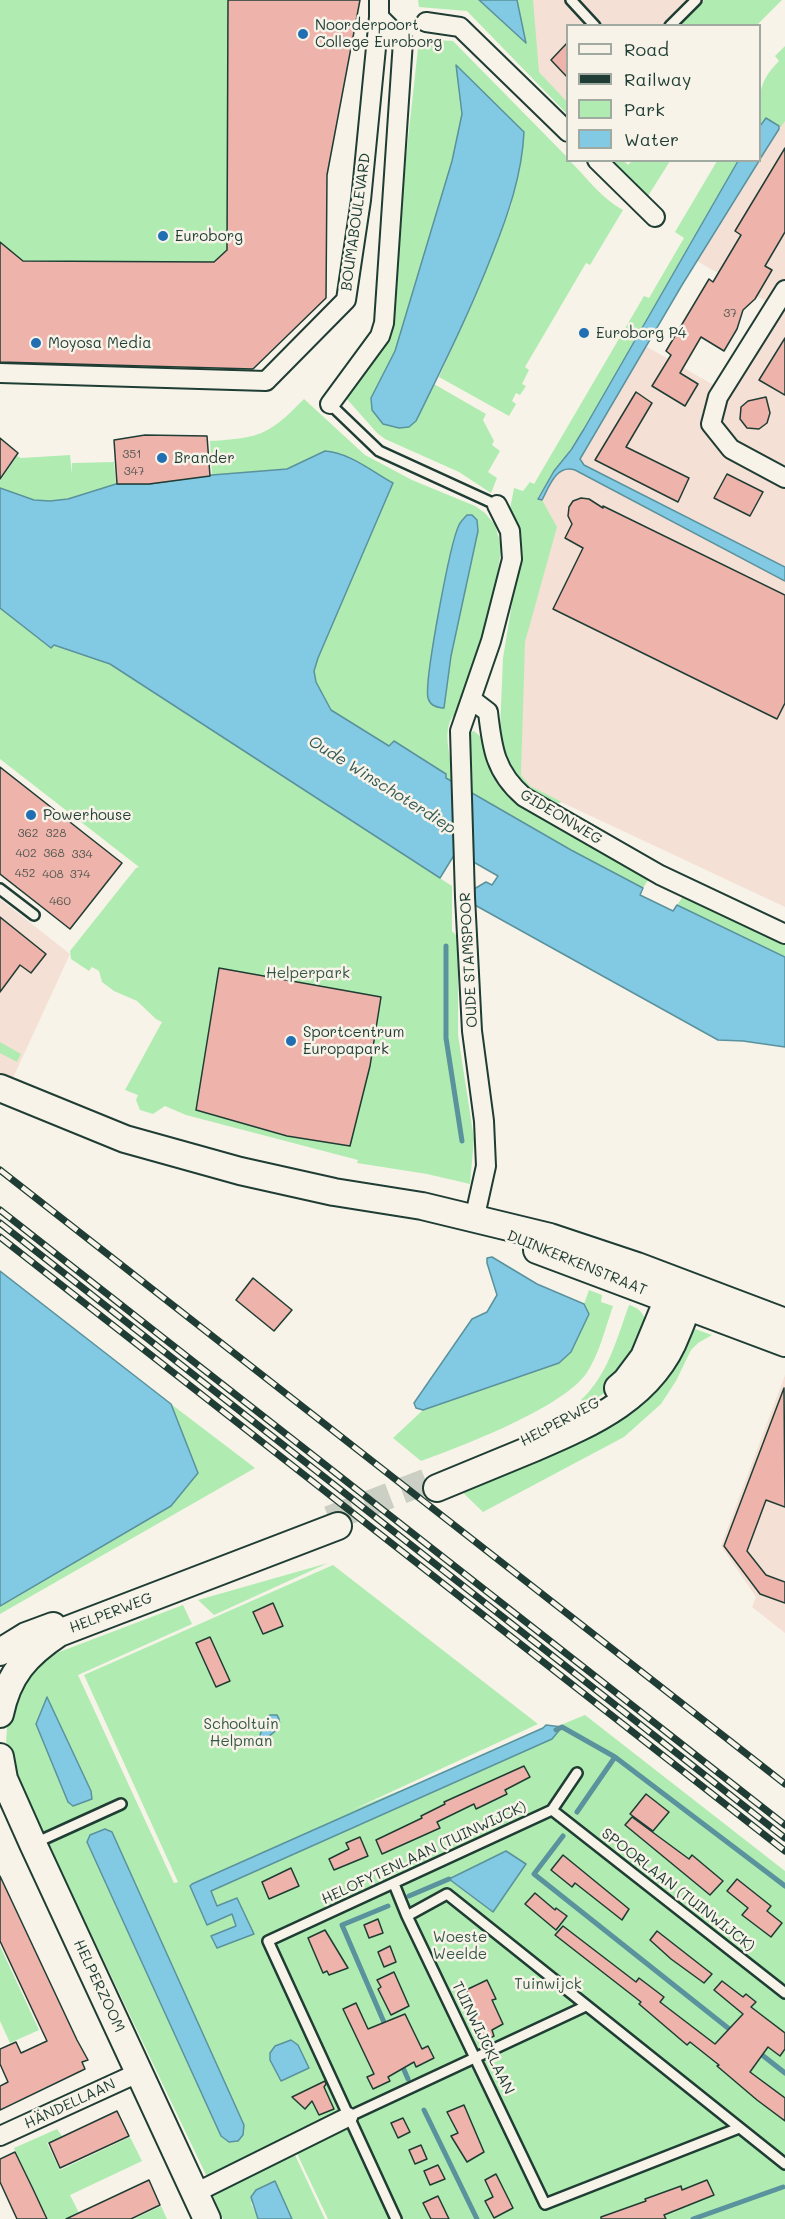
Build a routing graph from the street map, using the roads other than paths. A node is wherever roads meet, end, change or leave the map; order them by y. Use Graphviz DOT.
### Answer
graph roads {
  1 [pos="570,0"];
  2 [pos="696,0"];
  3 [pos="379,8"];
  4 [pos="426,22"];
  5 [pos="593,24"];
  6 [pos="672,24"];
  7 [pos="566,131"];
  8 [pos="599,162"];
  9 [pos="655,217"];
  10 [pos="785,290"];
  11 [pos="0,373"];
  12 [pos="330,404"];
  13 [pos="785,478"];
  14 [pos="496,505"];
  15 [pos="471,699"];
  16 [pos="0,889"];
  17 [pos="34,915"];
  18 [pos="785,934"];
  19 [pos="0,1088"];
  20 [pos="474,1220"];
  21 [pos="680,1297"];
  22 [pos="785,1322"];
  23 [pos="785,1343"];
  24 [pos="433,1484"];
  25 [pos="0,1652"];
  26 [pos="2,1698"];
  27 [pos="1,1770"];
  28 [pos="578,1773"];
  29 [pos="121,1804"];
  30 [pos="552,1810"];
  31 [pos="33,1844"];
  32 [pos="394,1884"];
  33 [pos="407,1916"];
  34 [pos="785,1993"];
  35 [pos="586,2006"];
  36 [pos="476,2058"];
  37 [pos="140,2072"];
  38 [pos="348,2117"];
  39 [pos="739,2128"];
  40 [pos="0,2136"];
  41 [pos="785,2164"];
  42 [pos="195,2193"];
  43 [pos="207,2219"];
  44 [pos="396,2219"];
  1 -- 5 [label="lane"];
  2 -- 6 [label="lane"];
  3 -- 11 [label="street, BOUMABOULEVARD"];
  3 -- 12 [label="street, BOUMABOULEVARD"];
  4 -- 7 [label="street"];
  8 -- 9 [label="street"];
  10 -- 13 [label="street"];
  12 -- 14 [label="lane"];
  14 -- 15 [label="street"];
  15 -- 18 [label="street, GIDEONWEG"];
  15 -- 20 [label="street, OUDE STAMSPOOR"];
  16 -- 17 [label="lane"];
  19 -- 20 [label="street"];
  20 -- 21 [label="street, DUINKERKENSTRAAT"];
  21 -- 22 [label="street, DUINKERKENSTRAAT"];
  21 -- 23 [label="street, DUINKERKENSTRAAT"];
  21 -- 24 [label="street, HELPERWEG"];
  25 -- 26 [label="street, HELPERWEG"];
  27 -- 31 [label="street, HELPERZOOM"];
  28 -- 30 [label="lane, HELOFYTENLAAN (TUINWIJCK)"];
  29 -- 31 [label="lane"];
  30 -- 32 [label="lane, HELOFYTENLAAN (TUINWIJCK)"];
  30 -- 34 [label="lane, SPOORLAAN (TUINWIJCK)"];
  31 -- 37 [label="street, HELPERZOOM"];
  32 -- 33 [label="lane, TUINWIJCKLAAN"];
  32 -- 38 [label="lane, HELOFYTENLAAN (TUINWIJCK)"];
  33 -- 35 [label="lane"];
  33 -- 36 [label="lane, TUINWIJCKLAAN"];
  35 -- 36 [label="lane"];
  35 -- 39 [label="lane"];
  36 -- 38 [label="lane"];
  36 -- 39 [label="lane, TUINWIJCKLAAN"];
  37 -- 40 [label="street, HÄNDELLAAN"];
  37 -- 42 [label="street, HELPERZOOM"];
  38 -- 42 [label="street"];
  38 -- 44 [label="lane"];
  39 -- 41 [label="lane"];
  42 -- 43 [label="street, HELPERZOOM"];
}
